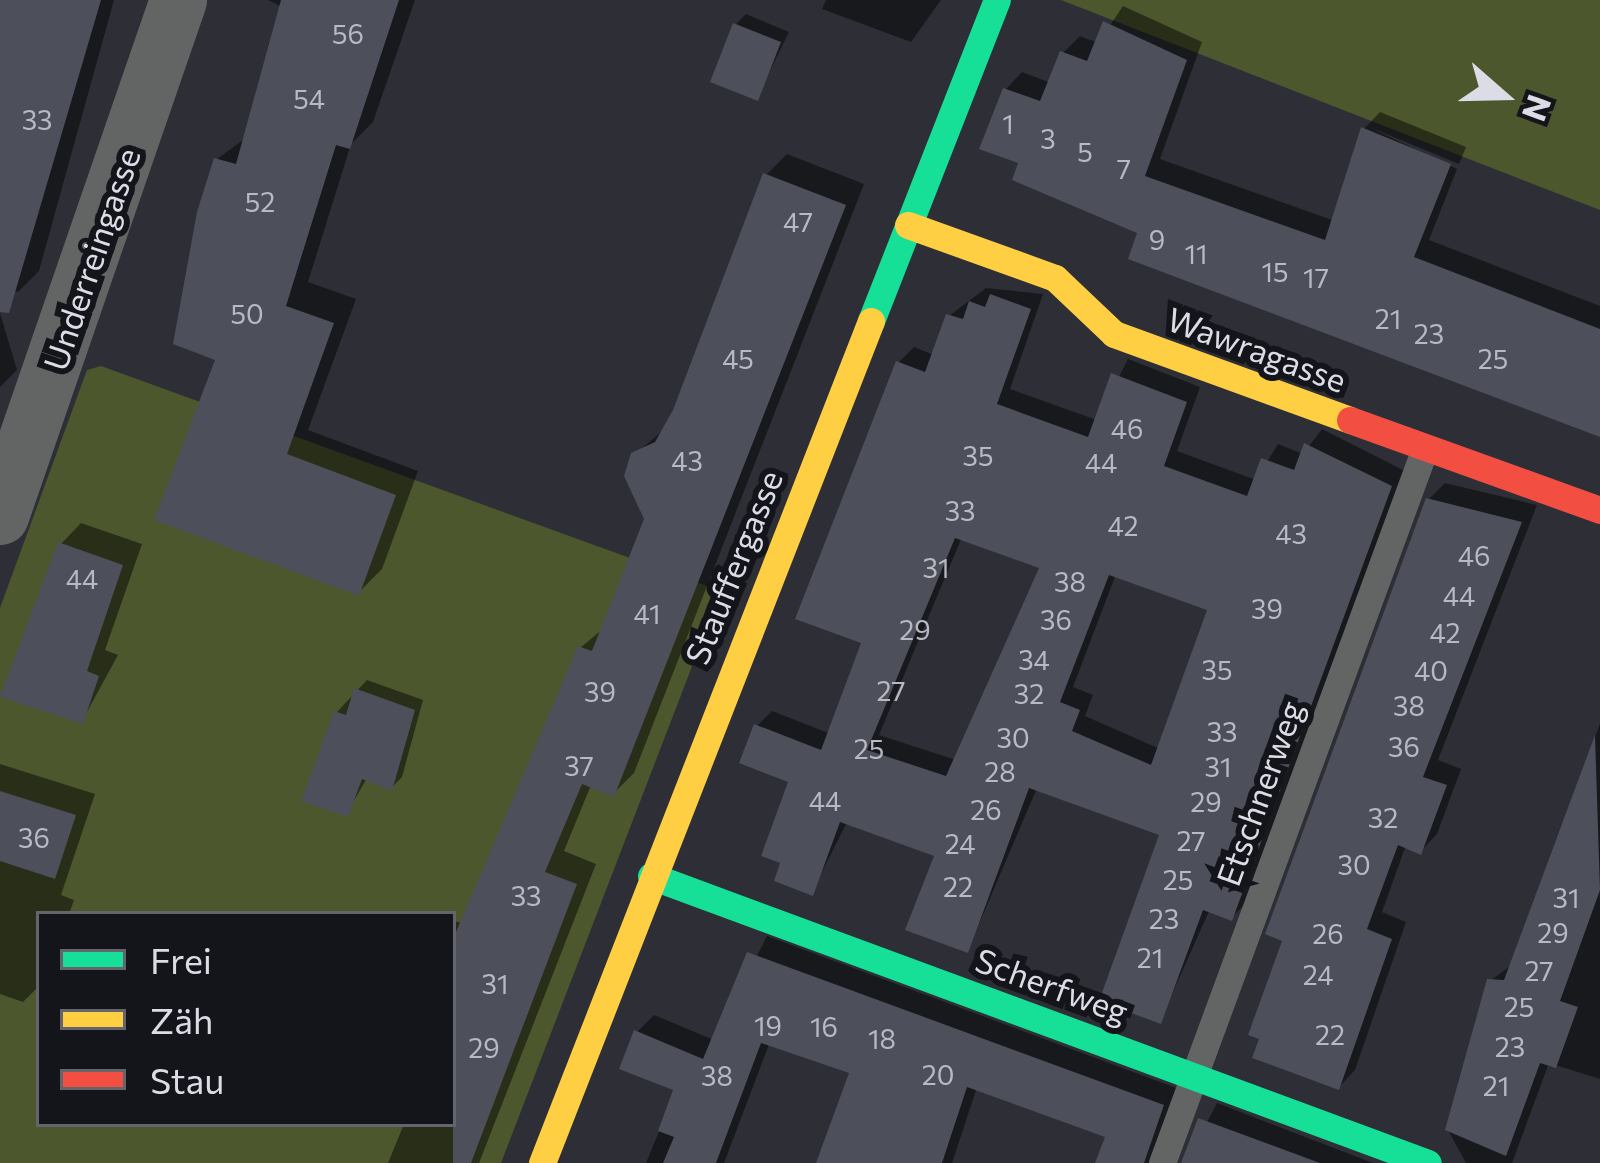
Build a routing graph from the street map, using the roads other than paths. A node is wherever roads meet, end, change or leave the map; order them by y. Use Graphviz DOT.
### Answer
graph roads {
  1 [pos="178,0"];
  2 [pos="997,0"];
  3 [pos="908,224"];
  4 [pos="1425,448"];
  5 [pos="1600,511"];
  6 [pos="0,516"];
  7 [pos="651,876"];
  8 [pos="1193,1076"];
  9 [pos="542,1163"];
  10 [pos="1162,1163"];
  11 [pos="1428,1163"];
  1 -- 6 [label="street, Underreingasse"];
  2 -- 3 [label="street, Stauffergasse"];
  3 -- 4 [label="street, Wawragasse"];
  3 -- 7 [label="street, Stauffergasse"];
  4 -- 5 [label="street, Wawragasse"];
  4 -- 8 [label="lane, Etschnerweg"];
  7 -- 8 [label="street, Scherfweg"];
  7 -- 9 [label="street, Stauffergasse"];
  8 -- 10 [label="lane, Etschnerweg"];
  8 -- 11 [label="street, Scherfweg"];
}
